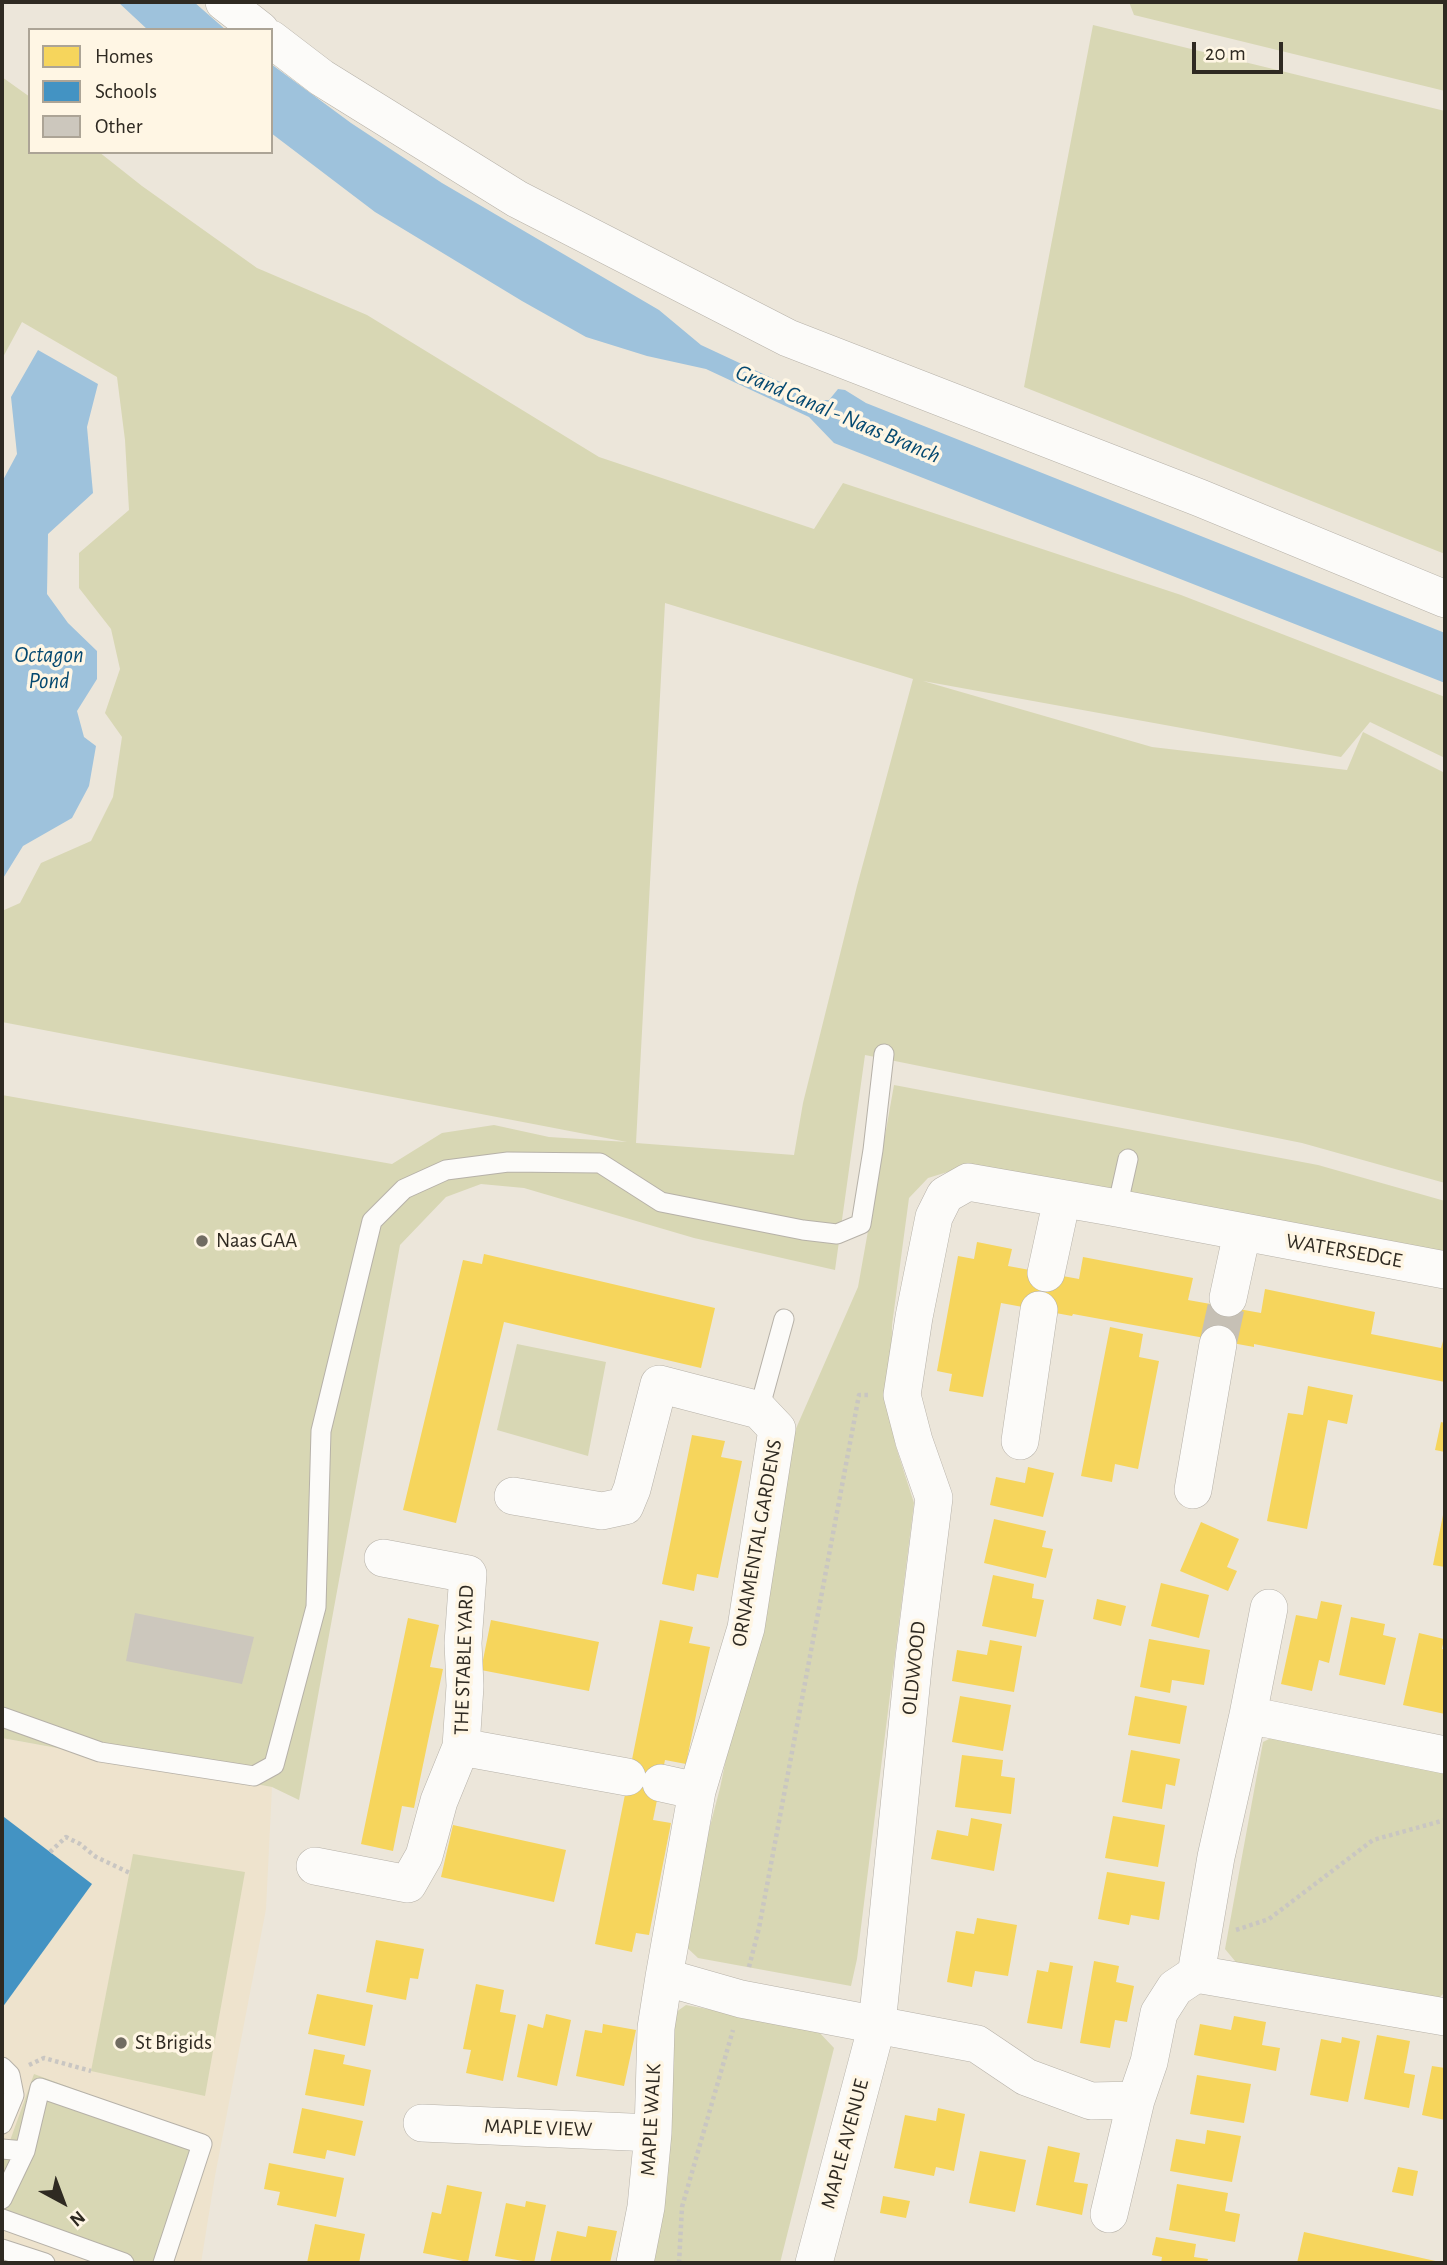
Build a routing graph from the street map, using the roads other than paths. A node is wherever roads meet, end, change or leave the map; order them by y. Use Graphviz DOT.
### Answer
graph roads {
  1 [pos="223,2"];
  2 [pos="257,28"];
  3 [pos="273,41"];
  4 [pos="1445,599"];
  5 [pos="884,1054"];
  6 [pos="1128,1159"];
  7 [pos="1062,1199"];
  8 [pos="1117,1208"];
  9 [pos="1242,1233"];
  10 [pos="1445,1270"];
  11 [pos="1046,1273"];
  12 [pos="1228,1298"];
  13 [pos="1039,1310"];
  14 [pos="914,1317"];
  15 [pos="783,1319"];
  16 [pos="1218,1343"];
  17 [pos="759,1410"];
  18 [pos="1020,1441"];
  19 [pos="1193,1490"];
  20 [pos="513,1496"];
  21 [pos="383,1558"];
  22 [pos="1269,1608"];
  23 [pos="1248,1715"];
  24 [pos="2,1717"];
  25 [pos="461,1748"];
  26 [pos="1445,1755"];
  27 [pos="697,1791"];
  28 [pos="315,1866"];
  29 [pos="1196,1973"];
  30 [pos="664,1977"];
  31 [pos="1445,2017"];
  32 [pos="877,2025"];
  33 [pos="2,2067"];
  34 [pos="1136,2100"];
  35 [pos="422,2123"];
  36 [pos="2,2124"];
  37 [pos="653,2133"];
  38 [pos="2,2149"];
  39 [pos="24,2151"];
  40 [pos="2,2199"];
  41 [pos="1109,2214"];
  42 [pos="2,2219"];
  43 [pos="2,2249"];
  44 [pos="45,2263"];
  45 [pos="124,2263"];
  46 [pos="163,2263"];
  47 [pos="635,2263"];
  48 [pos="814,2263"];
  1 -- 2 [label="street"];
  3 -- 4 [label="street"];
  5 -- 24 [label="lane"];
  6 -- 8 [label="lane"];
  7 -- 8 [label="street, WATERSEDGE"];
  7 -- 11 [label="street"];
  7 -- 14 [label="street, WATERSEDGE"];
  8 -- 9 [label="street, WATERSEDGE"];
  9 -- 10 [label="street, WATERSEDGE"];
  9 -- 12 [label="street"];
  13 -- 18 [label="street"];
  14 -- 32 [label="street, OLDWOOD"];
  15 -- 17 [label="lane"];
  16 -- 19 [label="street"];
  17 -- 20 [label="street, ORNAMENTAL GARDENS"];
  17 -- 27 [label="street, ORNAMENTAL GARDENS"];
  21 -- 25 [label="street, THE STABLE YARD"];
  22 -- 23 [label="street"];
  23 -- 26 [label="street"];
  23 -- 29 [label="street"];
  25 -- 27 [label="street, THE STABLE YARD"];
  25 -- 28 [label="street, THE STABLE YARD"];
  27 -- 30 [label="street, ORNAMENTAL GARDENS"];
  29 -- 31 [label="street"];
  29 -- 34 [label="street"];
  30 -- 32 [label="street"];
  30 -- 37 [label="street, MAPLE WALK"];
  32 -- 34 [label="street"];
  32 -- 48 [label="street, MAPLE AVENUE"];
  33 -- 36 [label="lane"];
  34 -- 41 [label="street"];
  35 -- 37 [label="street, MAPLE VIEW"];
  37 -- 47 [label="street, MAPLE WALK"];
  38 -- 39 [label="lane"];
  39 -- 40 [label="lane"];
  39 -- 46 [label="lane"];
  42 -- 45 [label="lane"];
  43 -- 44 [label="lane"];
}
